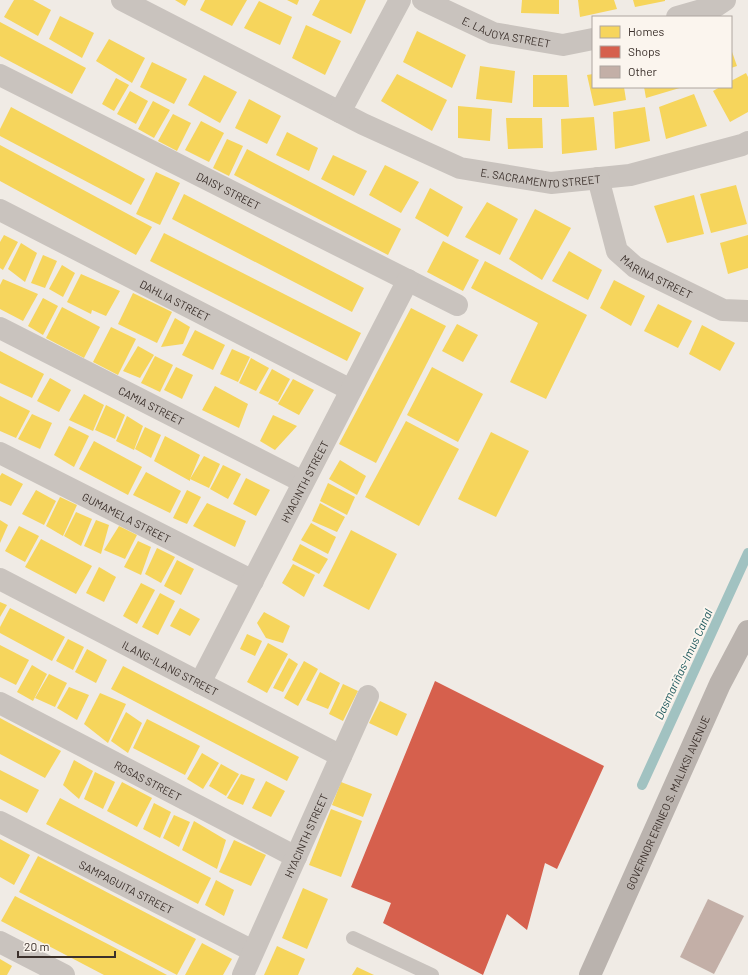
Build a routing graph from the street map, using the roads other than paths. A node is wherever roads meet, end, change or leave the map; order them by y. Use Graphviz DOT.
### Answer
graph roads {
  1 [pos="122,0"];
  2 [pos="400,0"];
  3 [pos="423,0"];
  4 [pos="725,0"];
  5 [pos="681,16"];
  6 [pos="592,39"];
  7 [pos="0,75"];
  8 [pos="340,112"];
  9 [pos="748,142"];
  10 [pos="598,178"];
  11 [pos="0,210"];
  12 [pos="408,280"];
  13 [pos="457,305"];
  14 [pos="748,311"];
  15 [pos="0,328"];
  16 [pos="351,390"];
  17 [pos="0,453"];
  18 [pos="303,482"];
  19 [pos="0,579"];
  20 [pos="252,581"];
  21 [pos="748,631"];
  22 [pos="200,682"];
  23 [pos="368,696"];
  24 [pos="0,703"];
  25 [pos="341,756"];
  26 [pos="0,822"];
  27 [pos="296,857"];
  28 [pos="353,938"];
  29 [pos="0,942"];
  30 [pos="253,951"];
  31 [pos="64,975"];
  32 [pos="243,975"];
  33 [pos="432,975"];
  34 [pos="590,975"];
  1 -- 8 [label="street, E. SACRAMENTO STREET"];
  2 -- 8 [label="street"];
  3 -- 6 [label="street, E. LAJOYA STREET"];
  4 -- 5 [label="street"];
  7 -- 12 [label="street, DAISY STREET"];
  8 -- 10 [label="street, E. SACRAMENTO STREET"];
  9 -- 10 [label="street, E. SACRAMENTO STREET"];
  10 -- 14 [label="street, MARINA STREET"];
  11 -- 16 [label="street, DAHLIA STREET"];
  12 -- 13 [label="street, DAISY STREET"];
  12 -- 16 [label="street, HYACINTH STREET"];
  15 -- 18 [label="street, CAMIA STREET"];
  16 -- 18 [label="street, HYACINTH STREET"];
  17 -- 20 [label="street, GUMAMELA STREET"];
  18 -- 20 [label="street, HYACINTH STREET"];
  19 -- 22 [label="street, ILANG-ILANG STREET"];
  20 -- 22 [label="street, HYACINTH STREET"];
  21 -- 34 [label="main road, GOVERNOR ERINEO S. MALIKSI AVENUE"];
  22 -- 25 [label="street, ILANG-ILANG STREET"];
  23 -- 25 [label="street, HYACINTH STREET"];
  24 -- 27 [label="street, ROSAS STREET"];
  25 -- 27 [label="street, HYACINTH STREET"];
  26 -- 30 [label="street, SAMPAGUITA STREET"];
  27 -- 30 [label="street, HYACINTH STREET"];
  28 -- 33 [label="lane"];
  29 -- 31 [label="street"];
  30 -- 32 [label="street, HYACINTH STREET"];
}
